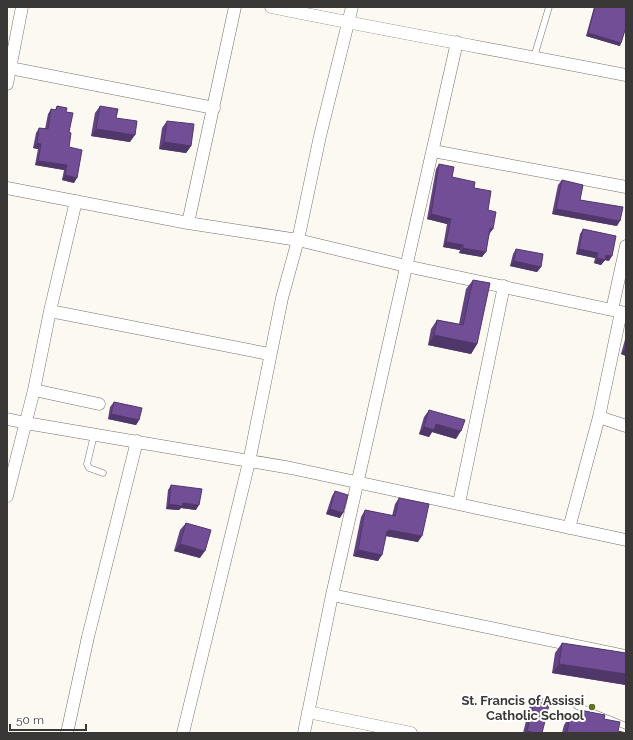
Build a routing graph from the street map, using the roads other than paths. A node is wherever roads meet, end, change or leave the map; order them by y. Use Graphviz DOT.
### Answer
graph roads {
  1 [pos="22,7"];
  2 [pos="235,7"];
  3 [pos="272,7"];
  4 [pos="352,7"];
  5 [pos="549,7"];
  6 [pos="348,23"];
  7 [pos="457,42"];
  8 [pos="534,57"];
  9 [pos="10,68"];
  10 [pos="626,75"];
  11 [pos="7,84"];
  12 [pos="214,108"];
  13 [pos="433,151"];
  14 [pos="626,187"];
  15 [pos="7,188"];
  16 [pos="76,201"];
  17 [pos="188,222"];
  18 [pos="298,240"];
  19 [pos="626,246"];
  20 [pos="406,266"];
  21 [pos="504,286"];
  22 [pos="50,311"];
  23 [pos="620,311"];
  24 [pos="270,354"];
  25 [pos="34,390"];
  26 [pos="99,404"];
  27 [pos="599,417"];
  28 [pos="7,418"];
  29 [pos="26,423"];
  30 [pos="626,426"];
  31 [pos="94,435"];
  32 [pos="137,442"];
  33 [pos="249,462"];
  34 [pos="103,473"];
  35 [pos="357,481"];
  36 [pos="7,496"];
  37 [pos="459,503"];
  38 [pos="569,528"];
  39 [pos="626,540"];
  40 [pos="332,595"];
  41 [pos="626,656"];
  42 [pos="577,706"];
  43 [pos="308,712"];
  44 [pos="626,726"];
  45 [pos="67,733"];
  46 [pos="183,733"];
  47 [pos="304,733"];
  48 [pos="411,733"];
  1 -- 9 [label="street"];
  2 -- 12 [label="street"];
  3 -- 6 [label="street"];
  4 -- 6 [label="street"];
  5 -- 8 [label="lane"];
  6 -- 7 [label="street"];
  6 -- 18 [label="street"];
  7 -- 8 [label="street"];
  7 -- 13 [label="street"];
  8 -- 10 [label="street"];
  9 -- 11 [label="street"];
  9 -- 12 [label="street"];
  12 -- 17 [label="street"];
  13 -- 14 [label="street"];
  13 -- 20 [label="street"];
  15 -- 16 [label="street"];
  16 -- 17 [label="street"];
  16 -- 22 [label="street"];
  17 -- 18 [label="street"];
  18 -- 20 [label="street"];
  18 -- 24 [label="street"];
  19 -- 23 [label="street"];
  20 -- 21 [label="street"];
  20 -- 35 [label="street"];
  21 -- 23 [label="street"];
  21 -- 37 [label="street"];
  22 -- 24 [label="street"];
  22 -- 25 [label="street"];
  23 -- 27 [label="street"];
  24 -- 33 [label="street"];
  25 -- 26 [label="street"];
  25 -- 29 [label="street"];
  27 -- 30 [label="street"];
  27 -- 38 [label="street"];
  28 -- 29 [label="street"];
  29 -- 31 [label="street"];
  29 -- 36 [label="street"];
  31 -- 32 [label="street"];
  31 -- 34 [label="lane"];
  32 -- 33 [label="street"];
  32 -- 45 [label="street"];
  33 -- 35 [label="street"];
  33 -- 46 [label="street"];
  35 -- 37 [label="street"];
  35 -- 40 [label="street"];
  37 -- 38 [label="street"];
  38 -- 39 [label="street"];
  40 -- 41 [label="street"];
  40 -- 43 [label="street"];
  42 -- 44 [label="lane"];
  43 -- 47 [label="street"];
  43 -- 48 [label="street"];
}
